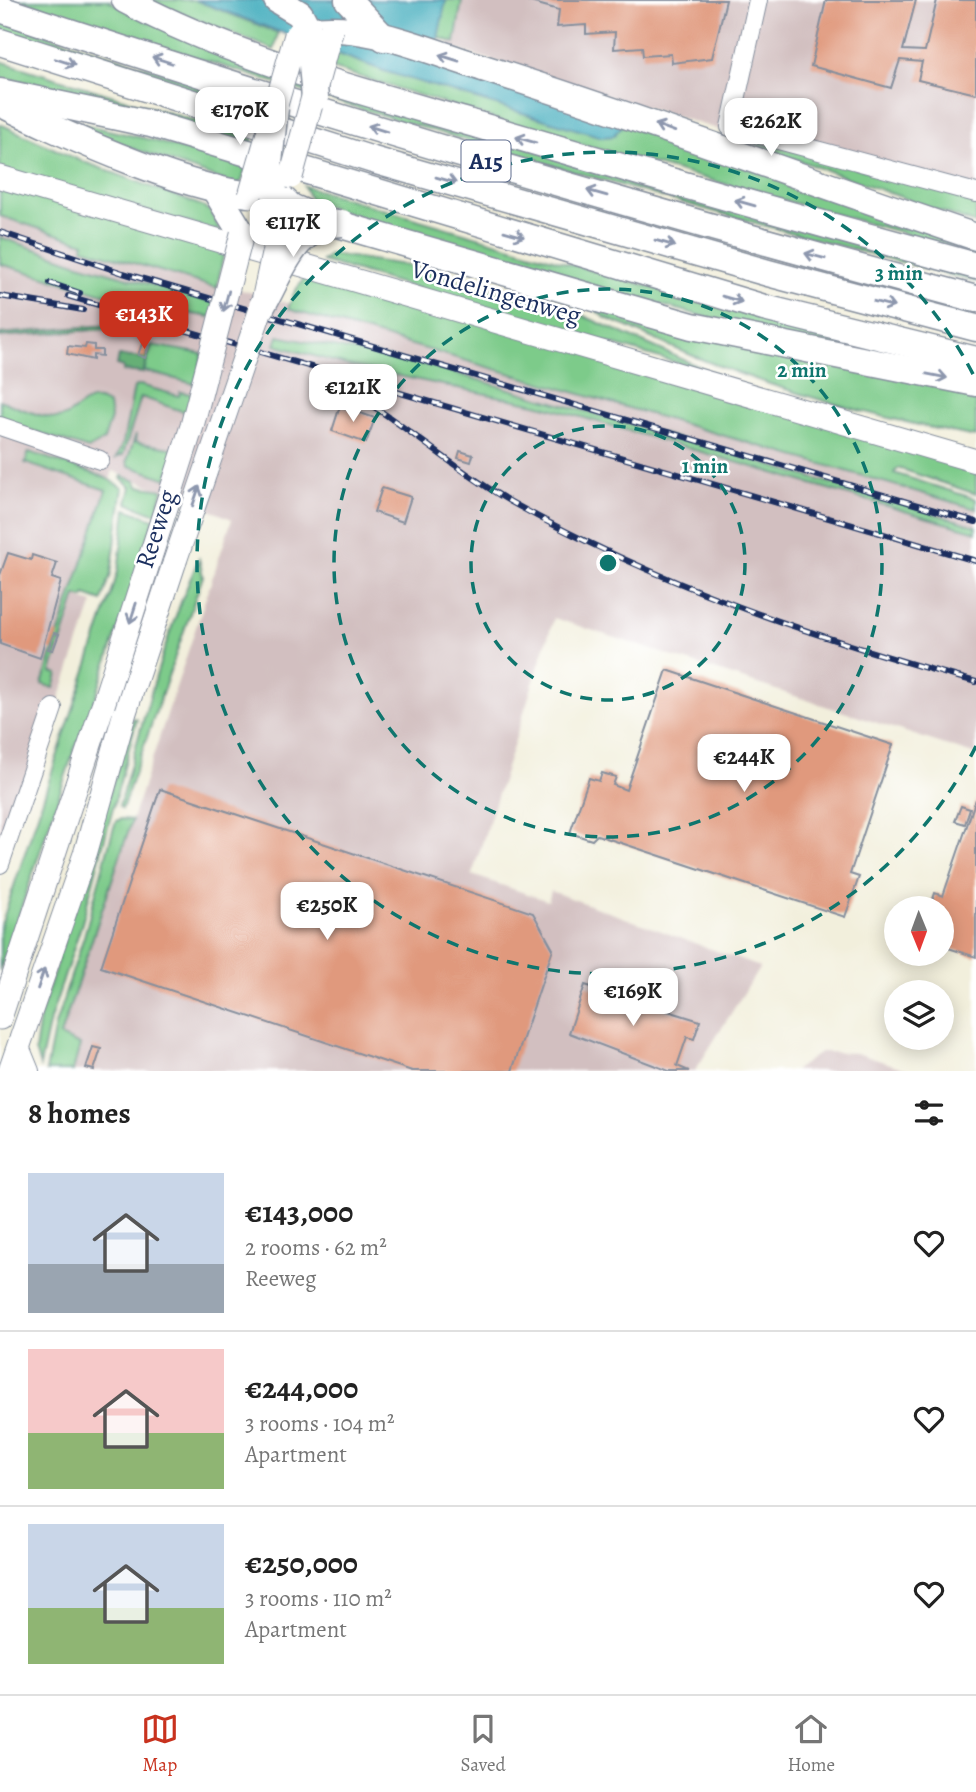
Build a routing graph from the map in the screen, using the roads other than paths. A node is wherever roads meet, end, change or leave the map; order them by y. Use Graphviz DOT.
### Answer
graph roads {
  1 [pos="125,0"];
  2 [pos="277,0"];
  3 [pos="340,0"];
  4 [pos="348,0"];
  5 [pos="758,0"];
  6 [pos="0,9"];
  7 [pos="308,22"];
  8 [pos="384,38"];
  9 [pos="0,42"];
  10 [pos="0,92"];
  11 [pos="315,98"];
  12 [pos="0,103"];
  13 [pos="275,108"];
  14 [pos="0,177"];
  15 [pos="214,188"];
  16 [pos="275,191"];
  17 [pos="976,193"];
  18 [pos="342,223"];
  19 [pos="242,234"];
  20 [pos="976,237"];
  21 [pos="976,266"];
  22 [pos="976,299"];
  23 [pos="262,306"];
  24 [pos="976,328"];
  25 [pos="976,360"];
  26 [pos="976,383"];
  27 [pos="0,426"];
  28 [pos="100,460"];
  29 [pos="976,461"];
  30 [pos="53,708"];
  31 [pos="114,708"];
  32 [pos="0,864"];
  33 [pos="0,1018"];
  34 [pos="19,1044"];
  35 [pos="10,1071"];
  36 [pos="30,1071"];
  21 -- 1 [label="highway, A15, one-way"];
  2 -- 7 [label="highway"];
  3 -- 7 [label="main road"];
  4 -- 8 [label="highway"];
  5 -- 17 [label="street"];
  22 -- 6 [label="highway, A15, one-way"];
  7 -- 8 [label="highway"];
  7 -- 11 [label="highway, bridge"];
  7 -- 13 [label="main road, bridge"];
  20 -- 8 [label="highway, one-way"];
  9 -- 24 [label="highway, A15, one-way"];
  10 -- 25 [label="highway, A15, one-way"];
  11 -- 16 [label="main road, Reeweg, bridge"];
  12 -- 15 [label="highway"];
  13 -- 16 [label="highway, bridge"];
  14 -- 29 [label="main road, Vondelingenweg"];
  15 -- 16 [label="highway"];
  15 -- 19 [label="highway"];
  16 -- 18 [label="highway, bridge"];
  16 -- 19 [label="main road, Reeweg"];
  16 -- 23 [label="main road, Reeweg, bridge"];
  18 -- 23 [label="highway, bridge"];
  18 -- 26 [label="highway, one-way"];
  19 -- 31 [label="main road, Reeweg, one-way, bridge"];
  31 -- 23 [label="main road, Reeweg, one-way, bridge"];
  27 -- 28 [label="street"];
  30 -- 32 [label="street"];
  31 -- 33 [label="main road, Reeweg"];
  34 -- 31 [label="main road, Reeweg, one-way"];
  34 -- 35 [label="main road, Reeweg"];
  34 -- 36 [label="street"];
}
